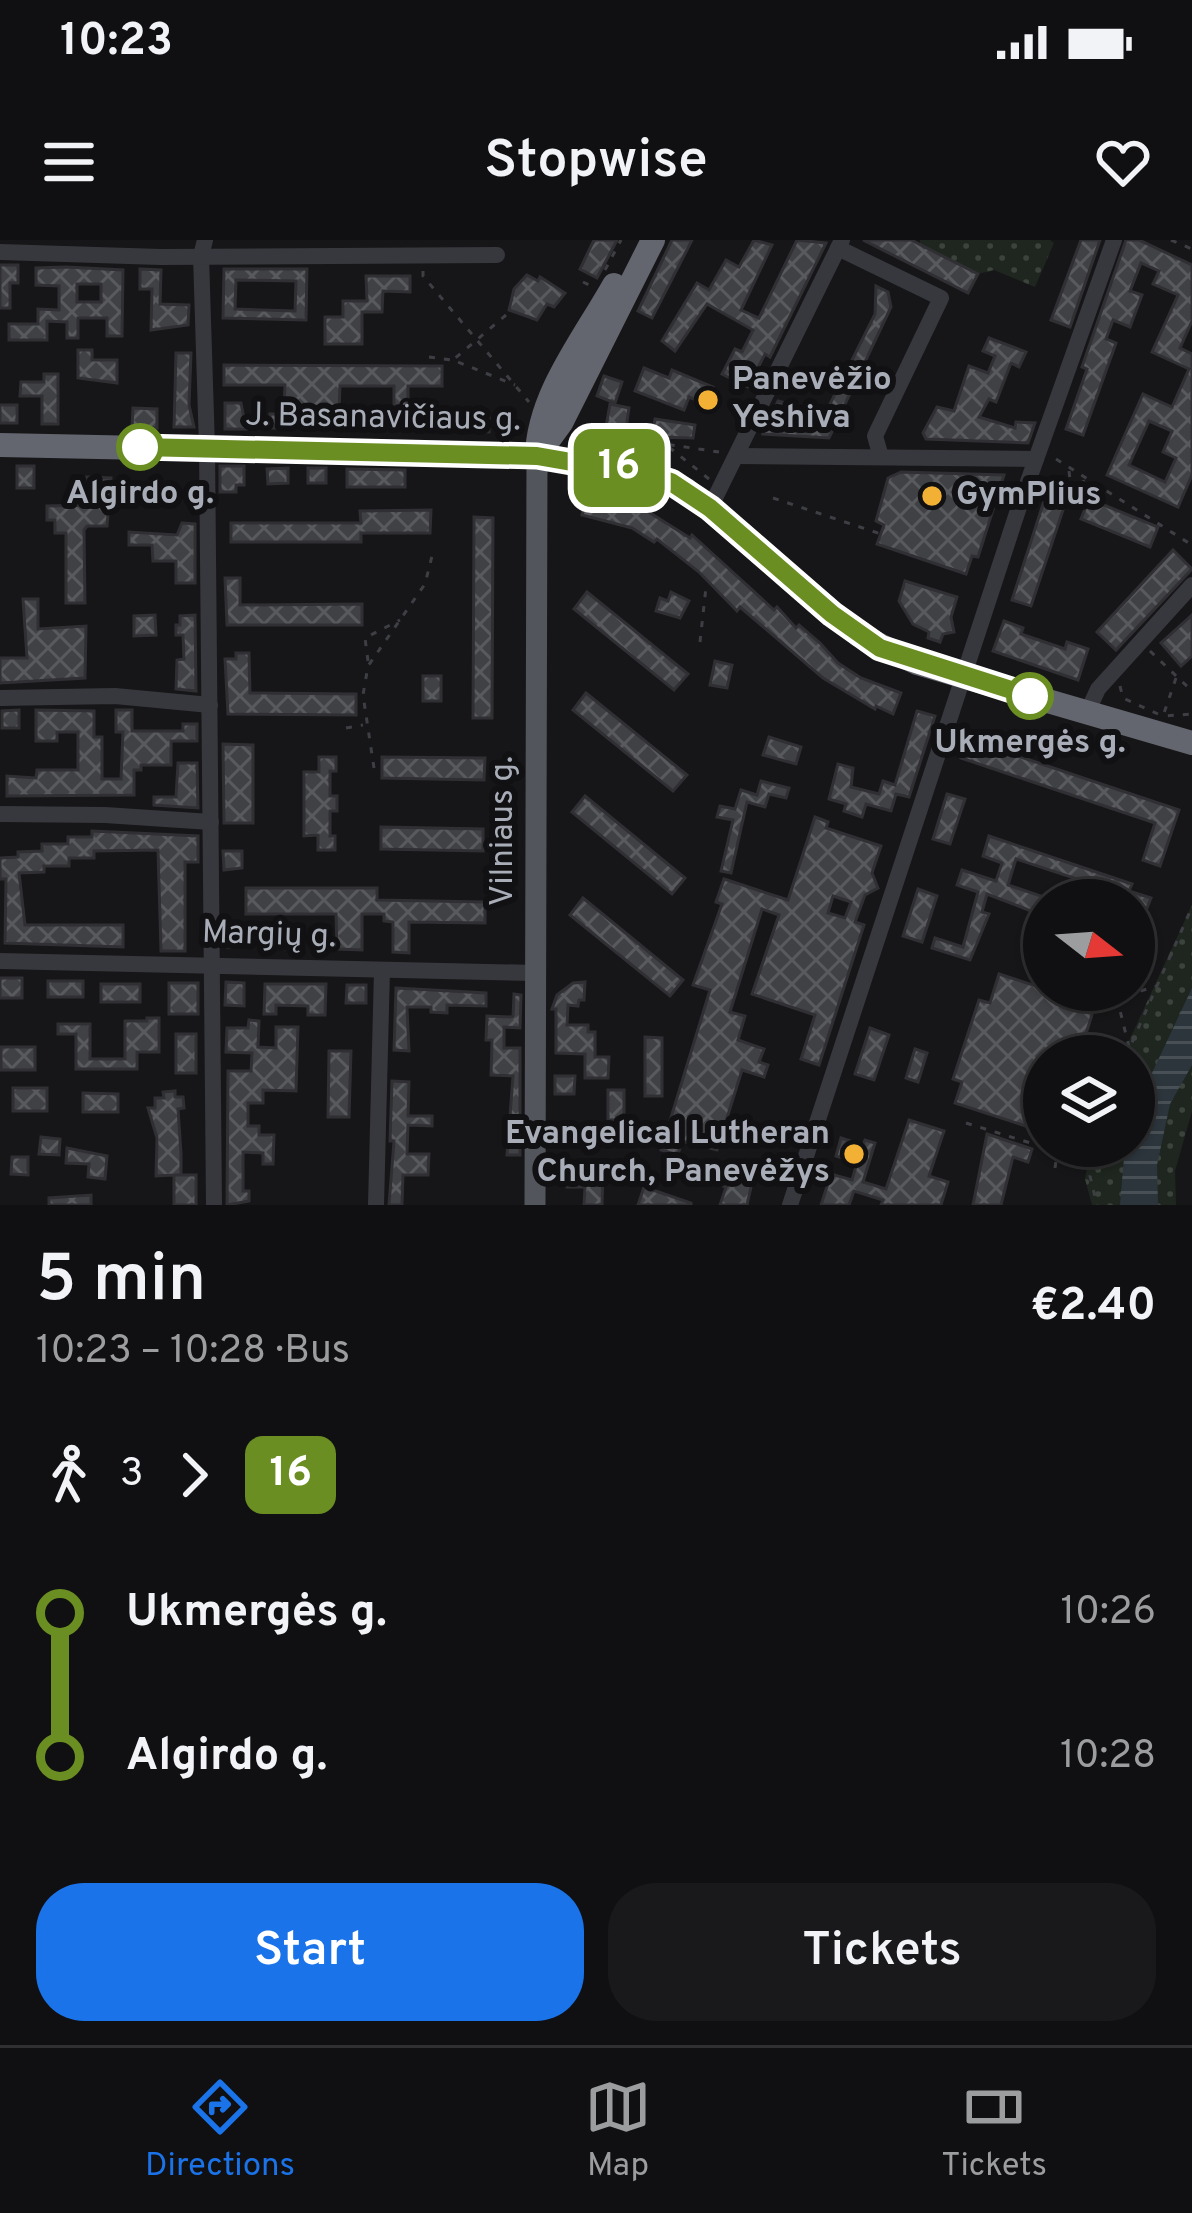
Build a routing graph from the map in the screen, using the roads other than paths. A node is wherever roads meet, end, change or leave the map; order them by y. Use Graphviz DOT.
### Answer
graph roads {
  1 [pos="638,240"];
  2 [pos="653,240"];
  3 [pos="1114,240"];
  4 [pos="841,242"];
  5 [pos="203,248"];
  6 [pos="0,252"];
  7 [pos="496,255"];
  8 [pos="553,419"];
  9 [pos="0,445"];
  10 [pos="207,448"];
  11 [pos="730,454"];
  12 [pos="537,456"];
  13 [pos="880,457"];
  14 [pos="1036,459"];
  15 [pos="715,497"];
  16 [pos="1192,585"];
  17 [pos="965,676"];
  18 [pos="0,698"];
  19 [pos="210,705"];
  20 [pos="1087,713"];
  21 [pos="1192,743"];
  22 [pos="0,814"];
  23 [pos="211,822"];
  24 [pos="0,961"];
  25 [pos="213,964"];
  26 [pos="382,970"];
  27 [pos="536,973"];
  28 [pos="214,1205"];
  29 [pos="376,1205"];
  30 [pos="535,1205"];
  31 [pos="790,1205"];
  1 -- 8 [label="highway"];
  2 -- 8 [label="highway"];
  3 -- 14 [label="street"];
  4 -- 11 [label="street"];
  4 -- 13 [label="street"];
  5 -- 6 [label="street"];
  5 -- 7 [label="street"];
  5 -- 10 [label="street"];
  8 -- 12 [label="highway"];
  9 -- 10 [label="highway, J. Basanavičiaus g."];
  10 -- 12 [label="highway, J. Basanavičiaus g."];
  10 -- 19 [label="street"];
  11 -- 13 [label="street"];
  11 -- 15 [label="street"];
  12 -- 15 [label="highway, J. Basanavičiaus g."];
  12 -- 27 [label="main road, Vilniaus g."];
  13 -- 14 [label="street"];
  14 -- 17 [label="street"];
  15 -- 17 [label="highway, J. Basanavičiaus g."];
  16 -- 20 [label="street"];
  17 -- 20 [label="highway, J. Basanavičiaus g."];
  17 -- 31 [label="street"];
  18 -- 19 [label="street"];
  19 -- 23 [label="street"];
  20 -- 21 [label="highway, J. Basanavičiaus g."];
  22 -- 23 [label="street"];
  23 -- 25 [label="street"];
  24 -- 25 [label="street, Margių g."];
  25 -- 26 [label="street, Margių g."];
  25 -- 28 [label="street"];
  26 -- 27 [label="street, Margių g."];
  26 -- 29 [label="street"];
  27 -- 30 [label="main road, Vilniaus g."];
}
